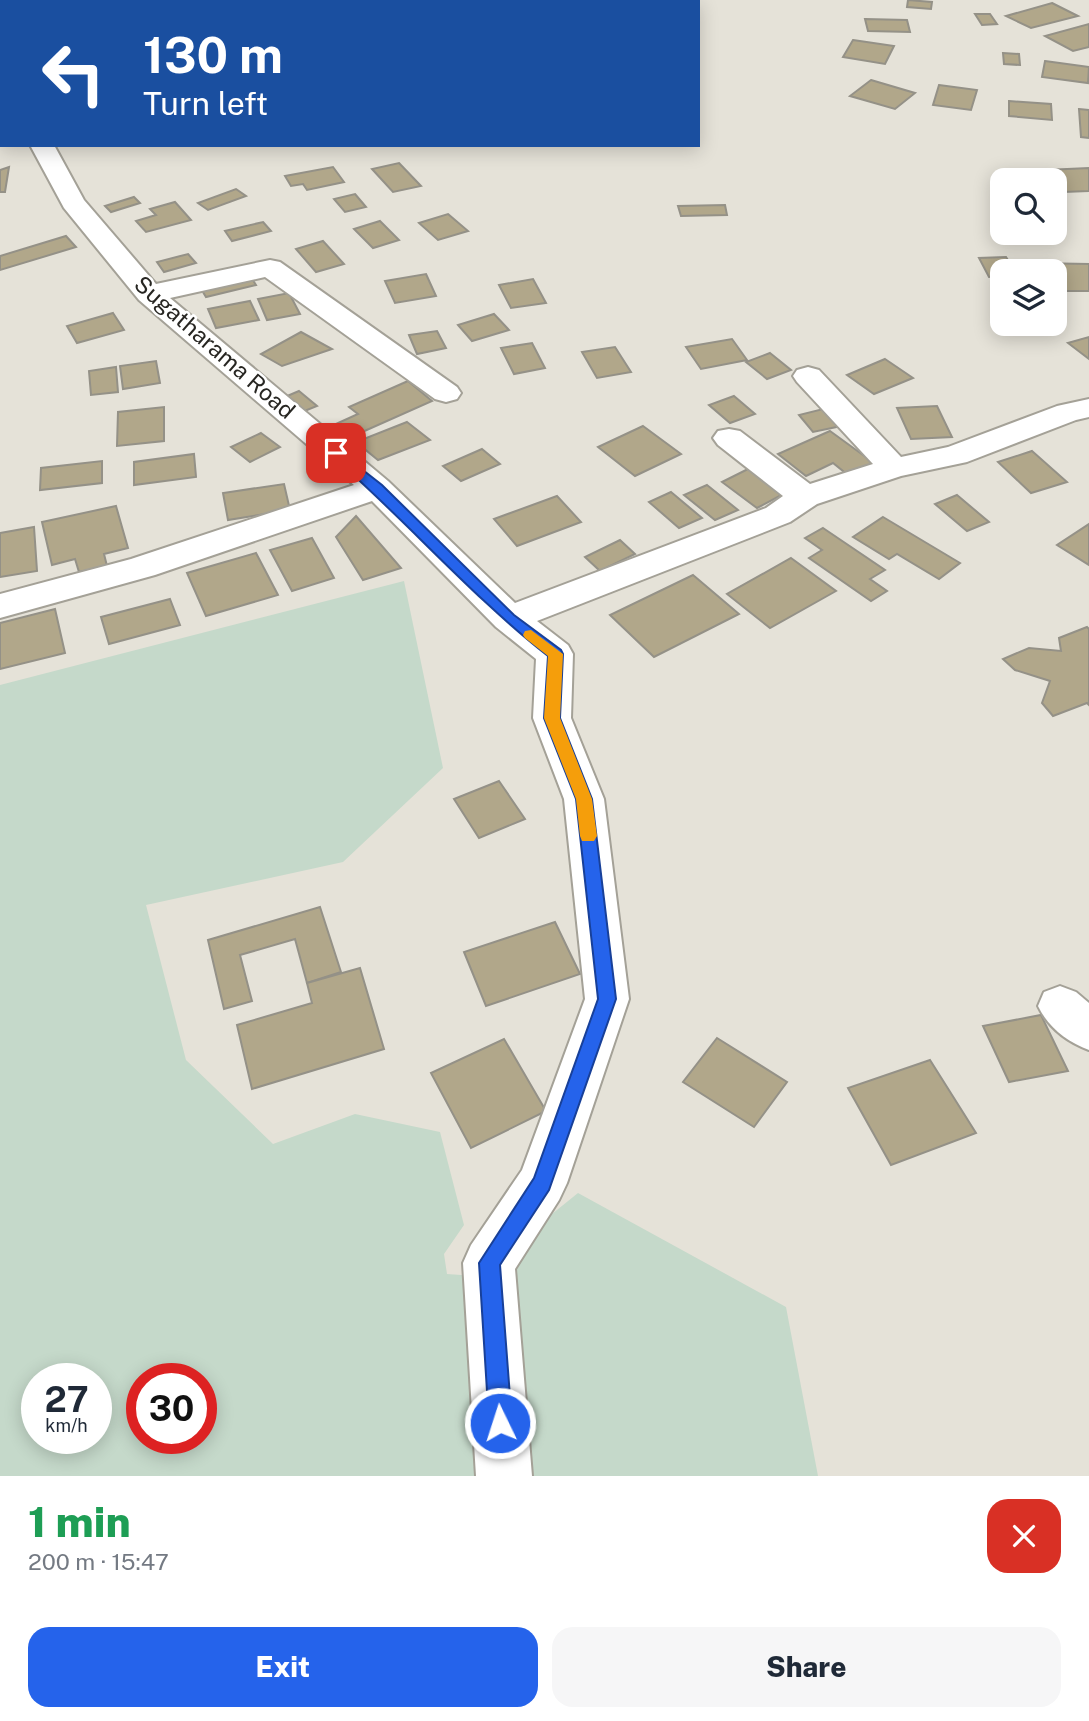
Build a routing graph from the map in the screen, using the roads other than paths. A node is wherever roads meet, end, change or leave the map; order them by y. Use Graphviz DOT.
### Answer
graph roads {
  1 [pos="43,147"];
  2 [pos="149,294"];
  3 [pos="808,376"];
  4 [pos="446,393"];
  5 [pos="1089,408"];
  6 [pos="729,438"];
  7 [pos="894,468"];
  8 [pos="377,488"];
  9 [pos="805,497"];
  10 [pos="0,606"];
  11 [pos="509,618"];
  12 [pos="504,1476"];
  1 -- 2 [label="street, Sugatharama Road"];
  2 -- 4 [label="street"];
  2 -- 8 [label="street, Sugatharama Road"];
  3 -- 7 [label="street"];
  5 -- 7 [label="street"];
  6 -- 9 [label="street"];
  7 -- 9 [label="street"];
  8 -- 10 [label="street"];
  8 -- 11 [label="street, Sugatharama Road"];
  9 -- 11 [label="street"];
  11 -- 12 [label="street, Sugatharama Road"];
}
